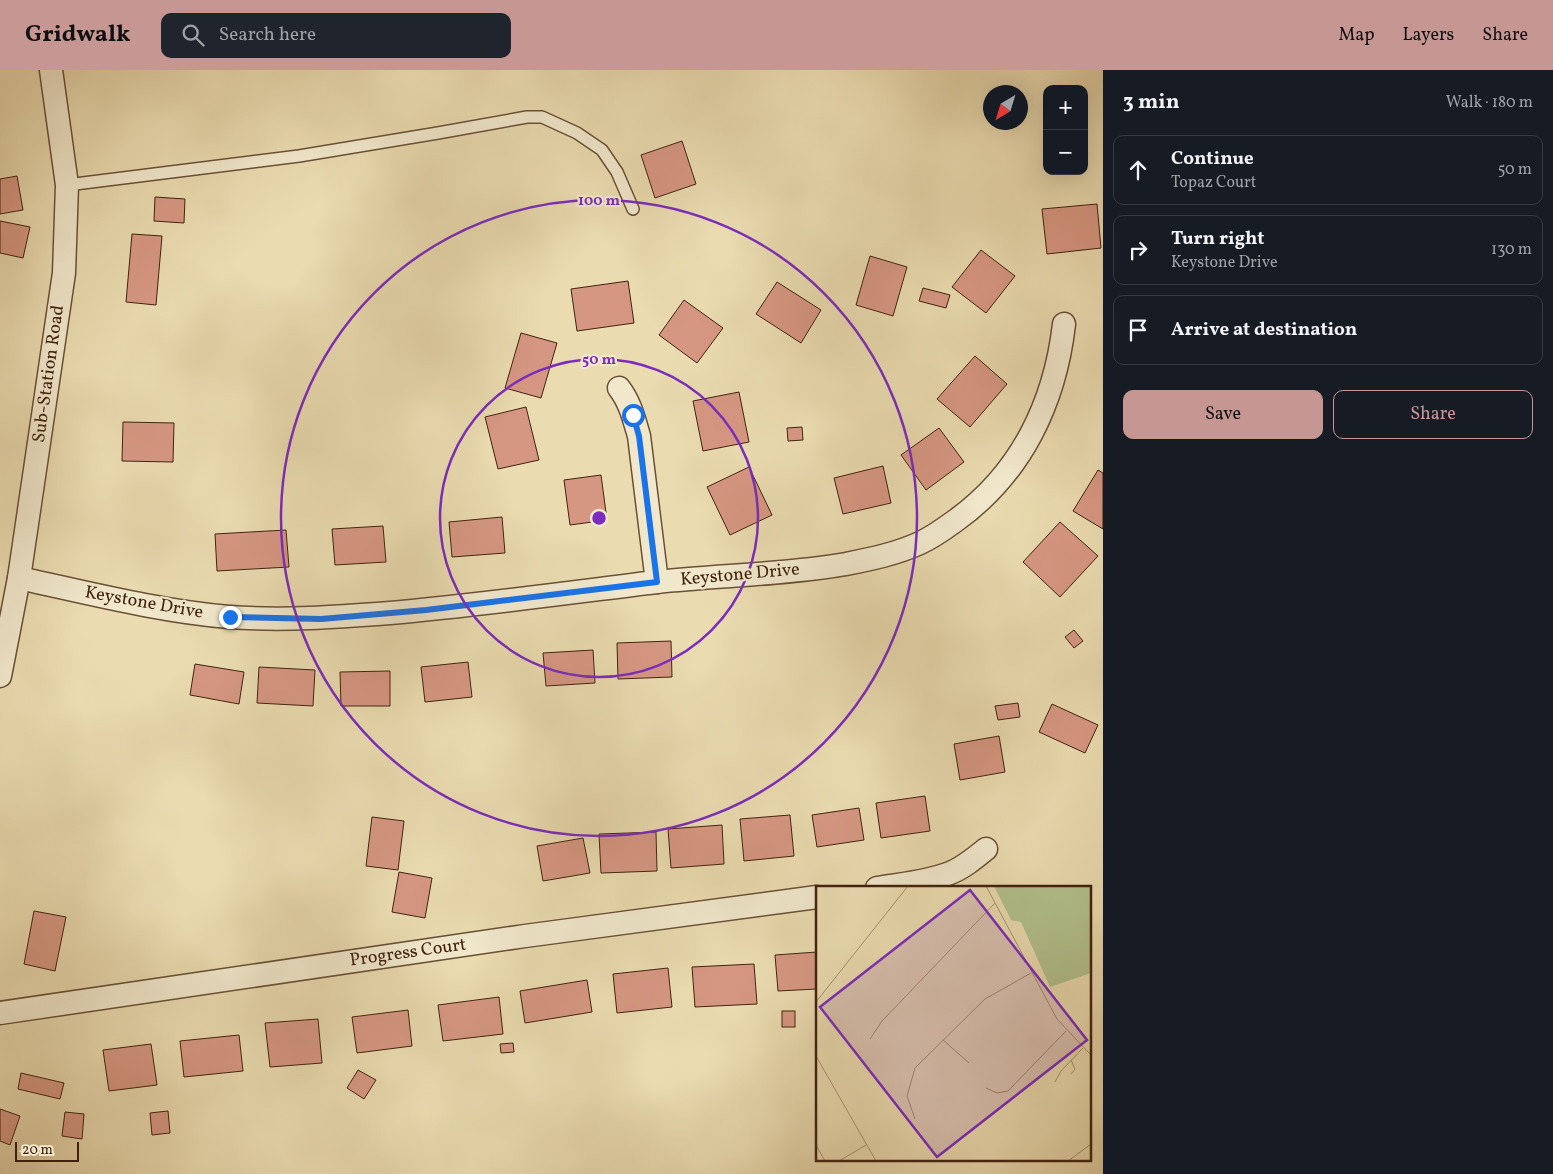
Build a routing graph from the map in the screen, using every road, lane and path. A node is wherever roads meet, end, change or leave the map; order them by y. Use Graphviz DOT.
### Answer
graph roads {
  1 [pos="51,70"];
  2 [pos="67,185"];
  3 [pos="633,209"];
  4 [pos="1064,324"];
  5 [pos="619,388"];
  6 [pos="19,578"];
  7 [pos="657,582"];
  8 [pos="0,676"];
  9 [pos="986,849"];
  10 [pos="887,886"];
  11 [pos="816,896"];
  12 [pos="0,1013"];
  1 -- 2 [label="street, Sub-Station Road"];
  2 -- 3 [label="lane"];
  2 -- 6 [label="street, Sub-Station Road"];
  4 -- 7 [label="street, Keystone Drive"];
  5 -- 7 [label="street"];
  6 -- 7 [label="street, Keystone Drive"];
  6 -- 8 [label="street, Sub-Station Road"];
  9 -- 10 [label="street"];
  11 -- 12 [label="street, Progress Court"];
}
